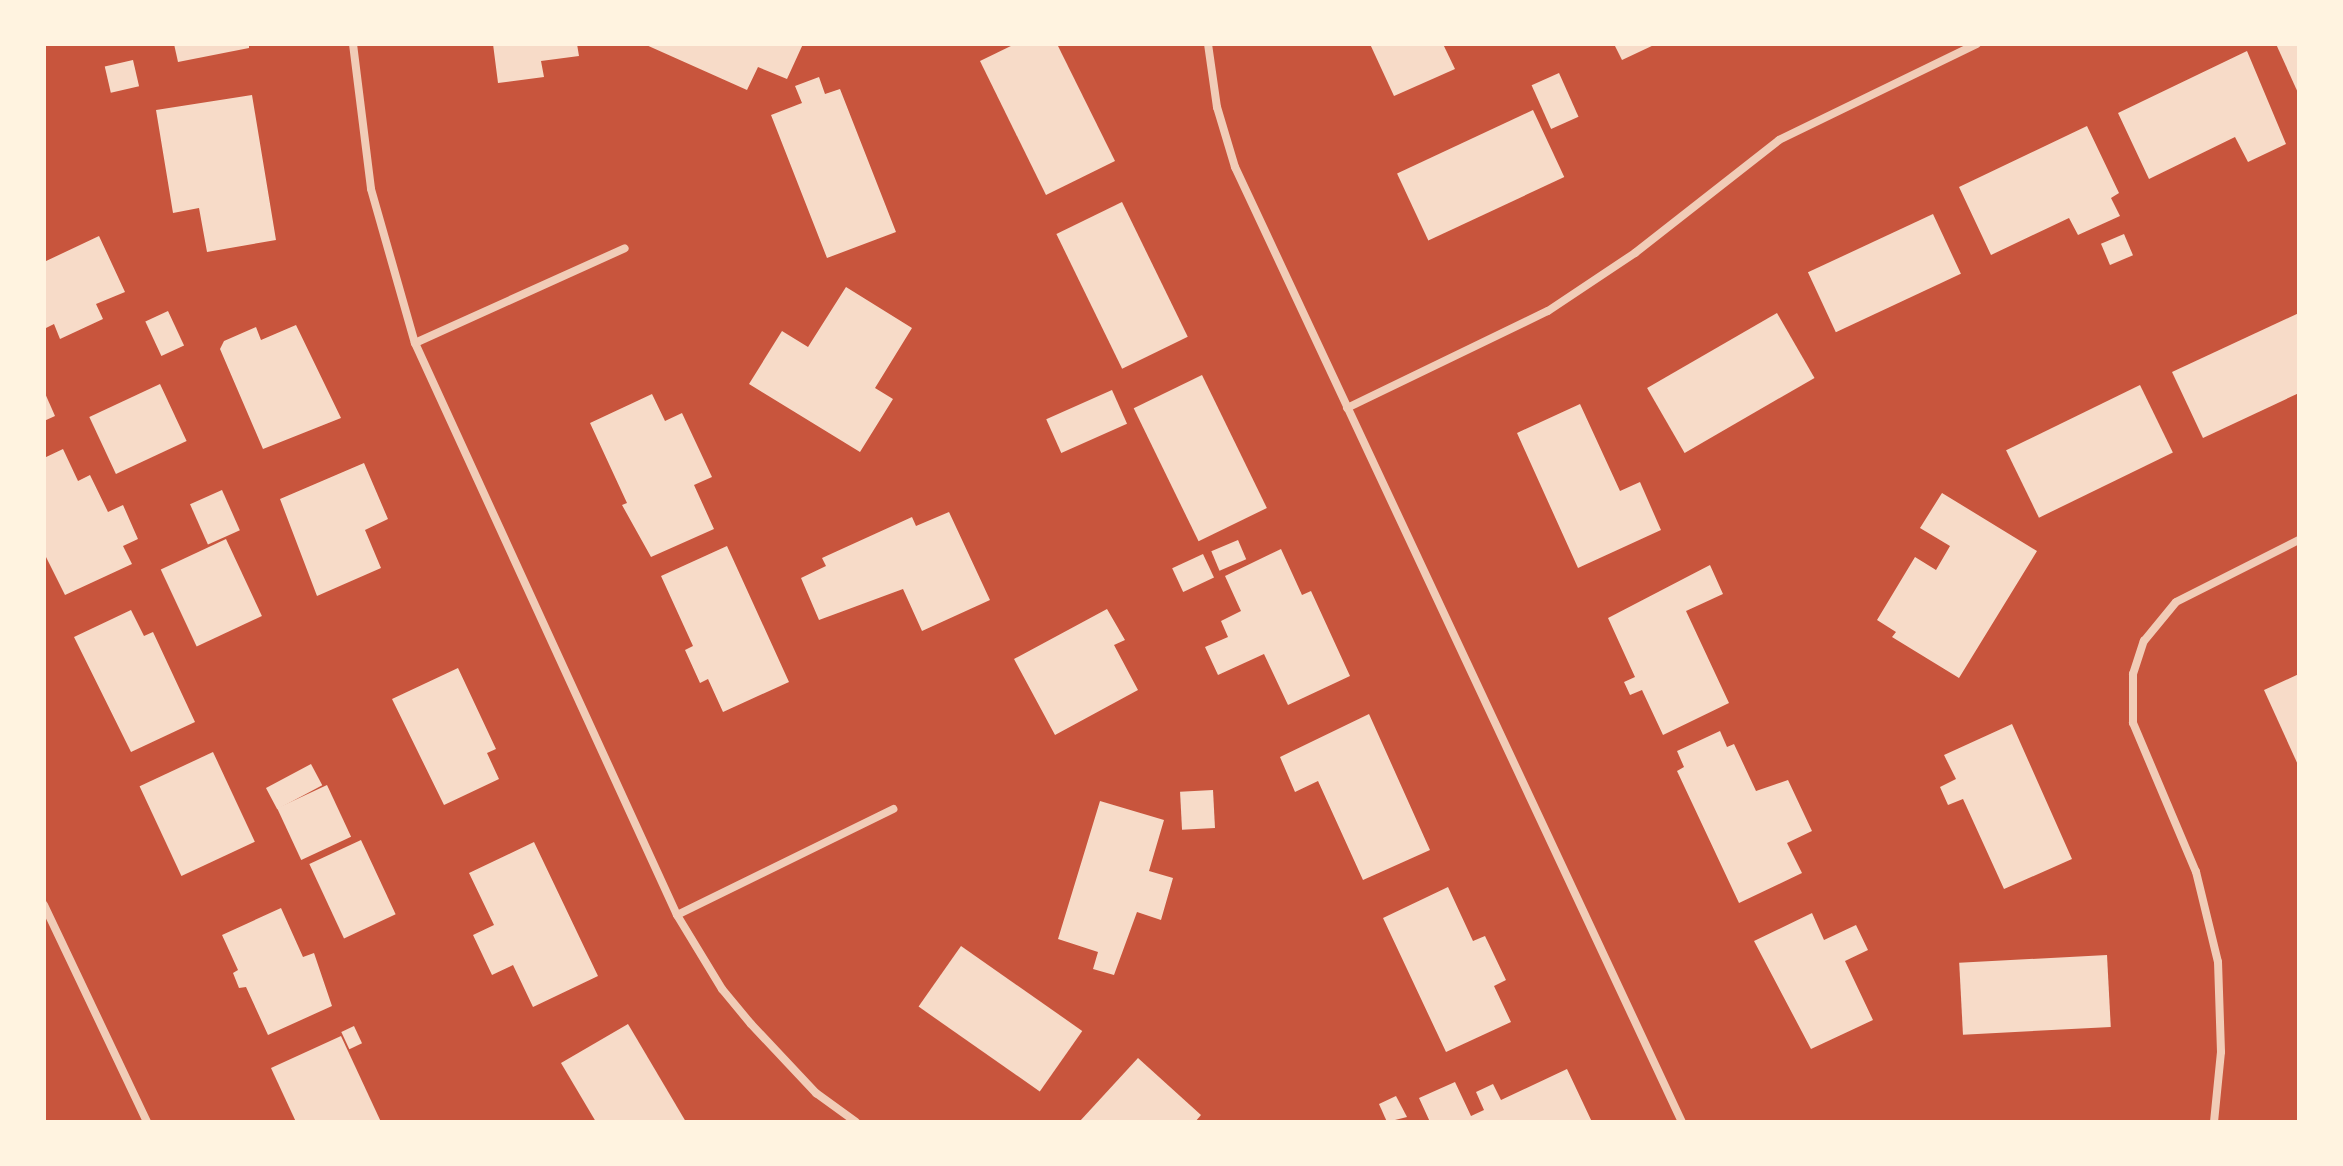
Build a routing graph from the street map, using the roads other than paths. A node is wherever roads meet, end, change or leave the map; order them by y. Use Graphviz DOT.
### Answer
graph roads {
  1 [pos="353,44"];
  2 [pos="1208,44"];
  3 [pos="1977,44"];
  4 [pos="625,248"];
  5 [pos="415,343"];
  6 [pos="1347,408"];
  7 [pos="2299,540"];
  8 [pos="893,809"];
  9 [pos="44,905"];
  10 [pos="677,915"];
  11 [pos="147,1122"];
  12 [pos="856,1122"];
  13 [pos="1682,1122"];
  14 [pos="2214,1122"];
  1 -- 5 [label="street"];
  2 -- 6 [label="street"];
  3 -- 6 [label="street"];
  4 -- 5 [label="street"];
  5 -- 10 [label="street"];
  6 -- 13 [label="street"];
  7 -- 14 [label="street"];
  8 -- 10 [label="street"];
  9 -- 11 [label="street"];
  10 -- 12 [label="street"];
}
